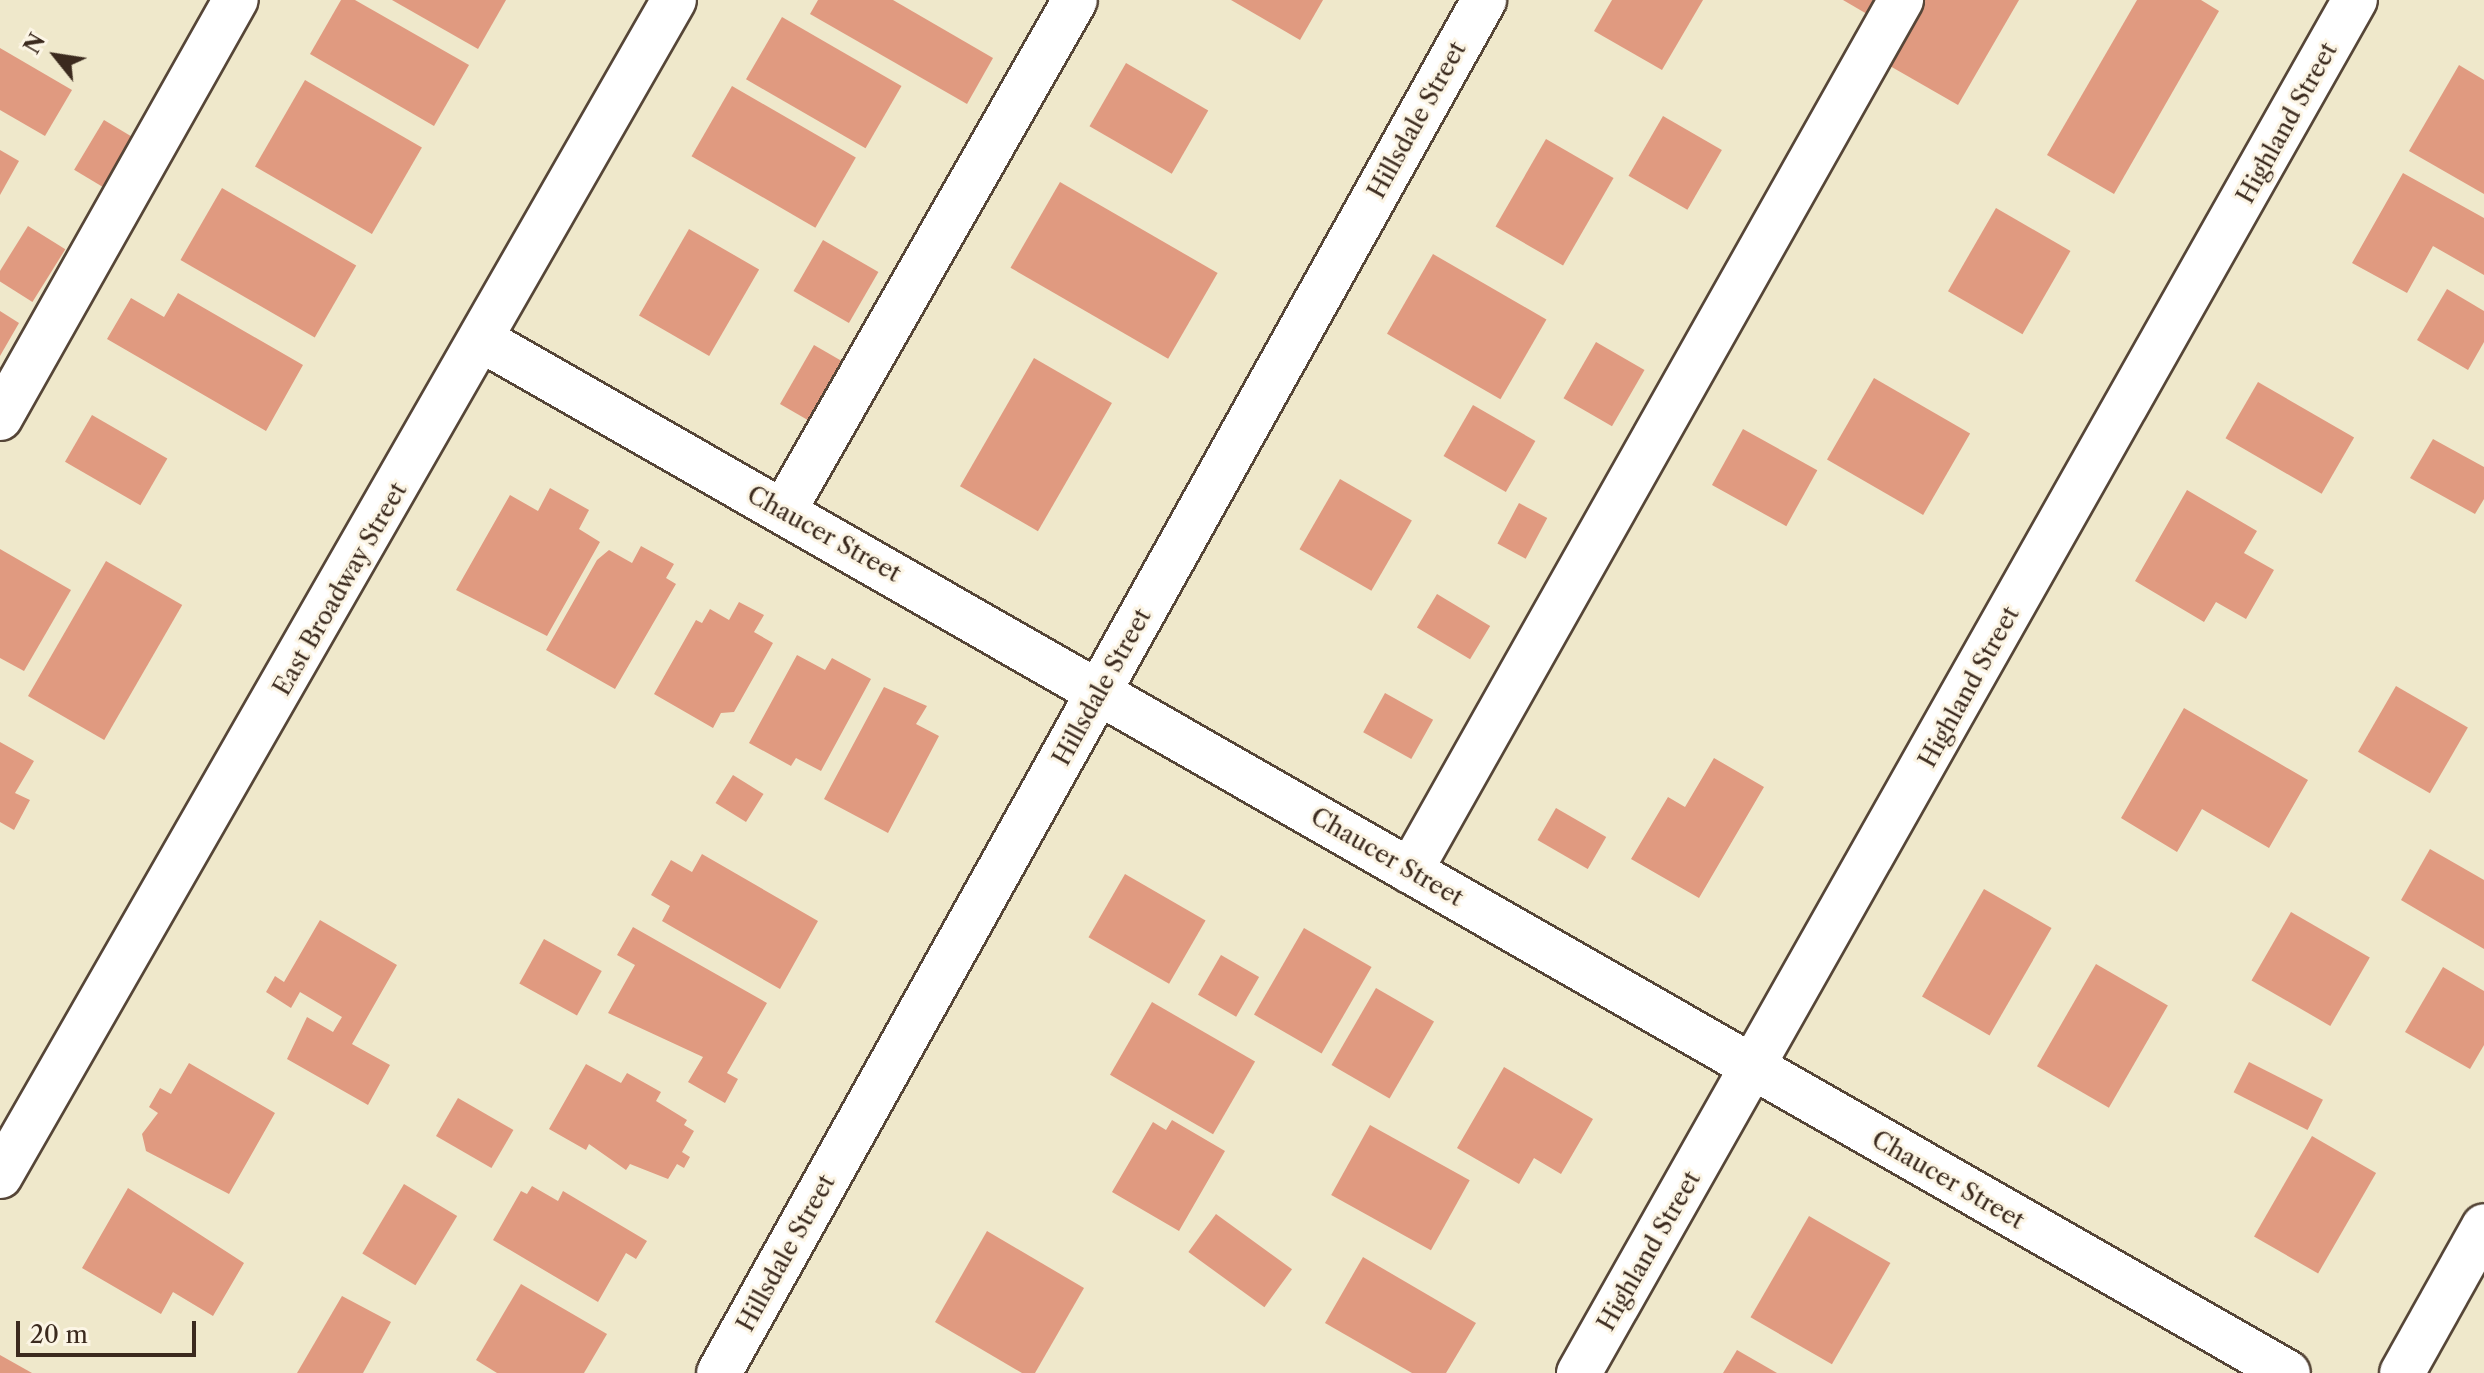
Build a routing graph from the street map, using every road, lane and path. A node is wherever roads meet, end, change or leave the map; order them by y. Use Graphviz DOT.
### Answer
graph roads {
  1 [pos="236,0"];
  2 [pos="1075,0"];
  3 [pos="1484,0"];
  4 [pos="1901,0"];
  5 [pos="2355,0"];
  6 [pos="666,3"];
  7 [pos="484,341"];
  8 [pos="0,418"];
  9 [pos="783,512"];
  10 [pos="1100,689"];
  11 [pos="1410,871"];
  12 [pos="1753,1070"];
  13 [pos="0,1176"];
  14 [pos="2484,1226"];
  15 [pos="719,1373"];
  16 [pos="1579,1373"];
  17 [pos="2288,1373"];
  18 [pos="2402,1373"];
  1 -- 8 [label="street"];
  2 -- 9 [label="street"];
  3 -- 10 [label="street, Hillsdale Street"];
  4 -- 11 [label="street"];
  5 -- 12 [label="street, Highland Street"];
  6 -- 7 [label="street, East Broadway Street"];
  7 -- 9 [label="street, Chaucer Street"];
  7 -- 13 [label="street, East Broadway Street"];
  9 -- 10 [label="street, Chaucer Street"];
  10 -- 11 [label="street, Chaucer Street"];
  10 -- 15 [label="street, Hillsdale Street"];
  11 -- 12 [label="street, Chaucer Street"];
  12 -- 16 [label="street, Highland Street"];
  12 -- 17 [label="street, Chaucer Street"];
  14 -- 18 [label="street"];
}
